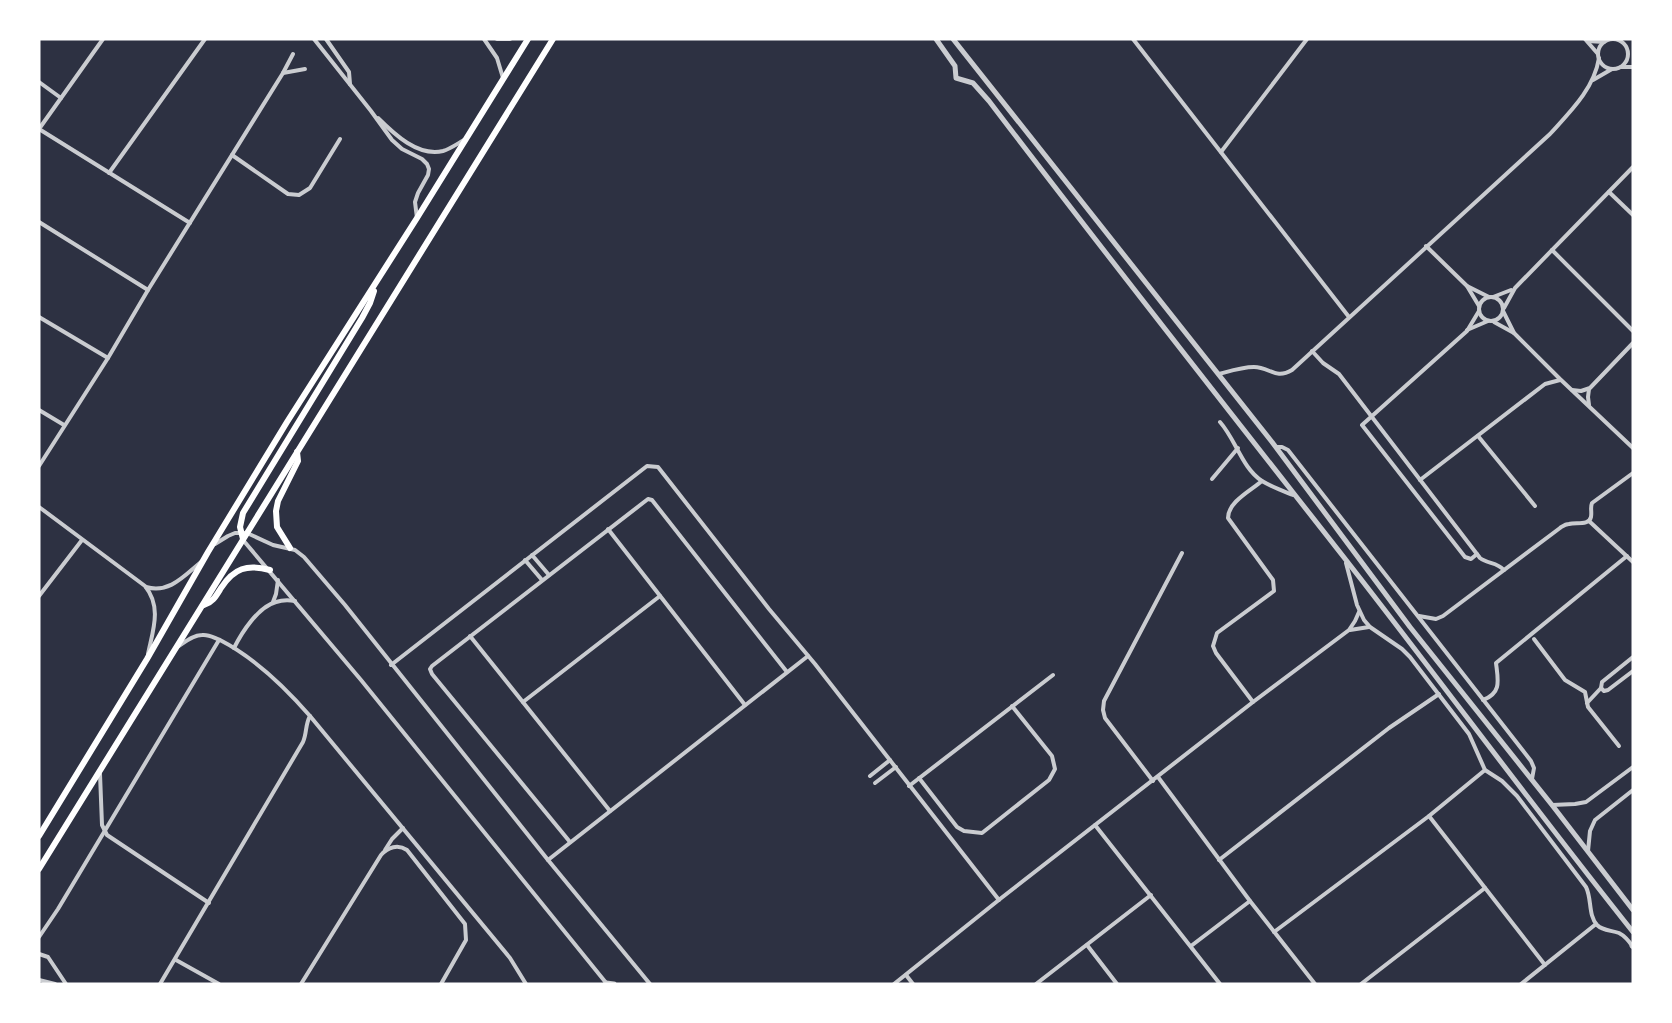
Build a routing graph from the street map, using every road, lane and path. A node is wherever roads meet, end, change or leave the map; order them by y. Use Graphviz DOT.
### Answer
graph roads {
  1 [pos="103,39"];
  2 [pos="205,39"];
  3 [pos="314,39"];
  4 [pos="484,39"];
  5 [pos="497,39"];
  6 [pos="510,39"];
  7 [pos="528,39"];
  8 [pos="553,39"];
  9 [pos="936,39"];
  10 [pos="954,39"];
  11 [pos="1133,39"];
  12 [pos="1307,39"];
  13 [pos="1615,39"];
  14 [pos="1627,39"];
  15 [pos="328,40"];
  16 [pos="1586,40"];
  17 [pos="1606,42"];
  18 [pos="1626,46"];
  19 [pos="1628,53"];
  20 [pos="293,54"];
  21 [pos="1599,57"];
  22 [pos="1633,60"];
  23 [pos="1621,67"];
  24 [pos="1633,67"];
  25 [pos="305,69"];
  26 [pos="977,69"];
  27 [pos="1612,69"];
  28 [pos="283,73"];
  29 [pos="504,80"];
  30 [pos="964,81"];
  31 [pos="1593,81"];
  32 [pos="39,82"];
  33 [pos="350,84"];
  34 [pos="62,98"];
  35 [pos="371,111"];
  36 [pos="39,130"];
  37 [pos="340,139"];
  38 [pos="467,139"];
  39 [pos="1221,152"];
  40 [pos="232,155"];
  41 [pos="1633,167"];
  42 [pos="109,173"];
  43 [pos="1609,192"];
  44 [pos="1633,215"];
  45 [pos="417,219"];
  46 [pos="39,222"];
  47 [pos="190,223"];
  48 [pos="1426,246"];
  49 [pos="1552,250"];
  50 [pos="375,284"];
  51 [pos="1467,286"];
  52 [pos="1515,288"];
  53 [pos="148,290"];
  54 [pos="1491,297"];
  55 [pos="1479,309"];
  56 [pos="1504,310"];
  57 [pos="39,317"];
  58 [pos="1349,317"];
  59 [pos="1490,321"];
  60 [pos="1467,331"];
  61 [pos="1633,331"];
  62 [pos="1514,333"];
  63 [pos="1633,343"];
  64 [pos="1312,351"];
  65 [pos="108,358"];
  66 [pos="1219,374"];
  67 [pos="1560,380"];
  68 [pos="1590,388"];
  69 [pos="1572,390"];
  70 [pos="1589,407"];
  71 [pos="39,410"];
  72 [pos="1371,417"];
  73 [pos="1221,422"];
  74 [pos="64,425"];
  75 [pos="1478,436"];
  76 [pos="1276,447"];
  77 [pos="1238,448"];
  78 [pos="1633,448"];
  79 [pos="297,452"];
  80 [pos="39,466"];
  81 [pos="1633,472"];
  82 [pos="1212,479"];
  83 [pos="1420,480"];
  84 [pos="1262,481"];
  85 [pos="1295,495"];
  86 [pos="1535,506"];
  87 [pos="39,507"];
  88 [pos="1333,508"];
  89 [pos="1326,514"];
  90 [pos="1589,521"];
  91 [pos="608,529"];
  92 [pos="244,535"];
  93 [pos="82,540"];
  94 [pos="290,548"];
  95 [pos="208,552"];
  96 [pos="1182,553"];
  97 [pos="1477,554"];
  98 [pos="532,555"];
  99 [pos="1627,556"];
  100 [pos="204,559"];
  101 [pos="525,560"];
  102 [pos="1346,560"];
  103 [pos="1633,562"];
  104 [pos="270,570"];
  105 [pos="1504,570"];
  106 [pos="549,575"];
  107 [pos="278,580"];
  108 [pos="542,580"];
  109 [pos="145,586"];
  110 [pos="39,594"];
  111 [pos="660,596"];
  112 [pos="295,601"];
  113 [pos="273,602"];
  114 [pos="203,605"];
  115 [pos="1359,612"];
  116 [pos="1417,616"];
  117 [pos="1436,619"];
  118 [pos="1370,627"];
  119 [pos="1349,630"];
  120 [pos="1431,633"];
  121 [pos="470,636"];
  122 [pos="1534,639"];
  123 [pos="219,640"];
  124 [pos="177,647"];
  125 [pos="234,648"];
  126 [pos="808,656"];
  127 [pos="1633,657"];
  128 [pos="147,659"];
  129 [pos="391,665"];
  130 [pos="1633,671"];
  131 [pos="787,672"];
  132 [pos="1053,675"];
  133 [pos="1600,688"];
  134 [pos="1439,694"];
  135 [pos="1483,700"];
  136 [pos="523,702"];
  137 [pos="1253,702"];
  138 [pos="1587,704"];
  139 [pos="745,705"];
  140 [pos="1012,706"];
  141 [pos="310,716"];
  142 [pos="1619,746"];
  143 [pos="890,760"];
  144 [pos="896,767"];
  145 [pos="1633,767"];
  146 [pos="100,770"];
  147 [pos="1485,770"];
  148 [pos="870,776"];
  149 [pos="1158,777"];
  150 [pos="919,778"];
  151 [pos="1532,780"];
  152 [pos="1153,781"];
  153 [pos="875,783"];
  154 [pos="909,786"];
  155 [pos="1633,790"];
  156 [pos="1552,806"];
  157 [pos="610,811"];
  158 [pos="1429,816"];
  159 [pos="1095,825"];
  160 [pos="1568,826"];
  161 [pos="403,828"];
  162 [pos="104,831"];
  163 [pos="1556,835"];
  164 [pos="39,836"];
  165 [pos="570,842"];
  166 [pos="383,852"];
  167 [pos="1588,852"];
  168 [pos="548,860"];
  169 [pos="1220,860"];
  170 [pos="39,869"];
  171 [pos="1485,888"];
  172 [pos="1151,895"];
  173 [pos="999,900"];
  174 [pos="1250,901"];
  175 [pos="209,903"];
  176 [pos="1633,910"];
  177 [pos="1596,924"];
  178 [pos="1274,932"];
  179 [pos="1633,932"];
  180 [pos="39,937"];
  181 [pos="1087,945"];
  182 [pos="1191,946"];
  183 [pos="1633,946"];
  184 [pos="39,954"];
  185 [pos="176,960"];
  186 [pos="1545,965"];
  187 [pos="906,975"];
  188 [pos="39,980"];
  189 [pos="55,984"];
  190 [pos="66,984"];
  191 [pos="160,984"];
  192 [pos="219,984"];
  193 [pos="301,984"];
  194 [pos="441,984"];
  195 [pos="526,984"];
  196 [pos="607,984"];
  197 [pos="614,984"];
  198 [pos="650,984"];
  199 [pos="894,984"];
  200 [pos="913,984"];
  201 [pos="1036,984"];
  202 [pos="1117,984"];
  203 [pos="1220,984"];
  204 [pos="1315,984"];
  205 [pos="1361,984"];
  206 [pos="1521,984"];
  1 -- 34 [label="street"];
  2 -- 42 [label="street"];
  3 -- 33 [label="street"];
  4 -- 29 [label="street"];
  5 -- 6 [label="street"];
  7 -- 29 [label="main road"];
  8 -- 79 [label="main road"];
  9 -- 30 [label="street"];
  10 -- 26 [label="street"];
  11 -- 39 [label="street"];
  12 -- 39 [label="street"];
  13 -- 17 [label="street"];
  13 -- 18 [label="street"];
  14 -- 18 [label="street"];
  15 -- 33 [label="street"];
  16 -- 17 [label="street"];
  16 -- 21 [label="street"];
  17 -- 21 [label="street"];
  18 -- 19 [label="street"];
  19 -- 22 [label="street"];
  19 -- 23 [label="street"];
  20 -- 28 [label="street"];
  21 -- 27 [label="street"];
  21 -- 31 [label="street"];
  23 -- 24 [label="street"];
  23 -- 27 [label="street"];
  25 -- 28 [label="street"];
  26 -- 30 [label="street"];
  26 -- 66 [label="street"];
  27 -- 31 [label="street"];
  28 -- 40 [label="street"];
  29 -- 38 [label="main road"];
  30 -- 85 [label="street"];
  31 -- 48 [label="street"];
  32 -- 34 [label="street"];
  33 -- 35 [label="street"];
  34 -- 36 [label="street"];
  35 -- 38 [label="street"];
  35 -- 45 [label="street"];
  36 -- 42 [label="street"];
  37 -- 40 [label="street"];
  38 -- 45 [label="main road"];
  39 -- 58 [label="street"];
  40 -- 47 [label="street"];
  41 -- 43 [label="street"];
  42 -- 47 [label="street"];
  43 -- 44 [label="street"];
  43 -- 49 [label="street"];
  45 -- 50 [label="main road"];
  46 -- 53 [label="street"];
  47 -- 53 [label="street"];
  48 -- 51 [label="street"];
  48 -- 58 [label="street"];
  49 -- 52 [label="street"];
  49 -- 61 [label="street"];
  50 -- 92 [label="main road"];
  50 -- 95 [label="main road"];
  51 -- 54 [label="street"];
  51 -- 55 [label="street"];
  52 -- 54 [label="street"];
  52 -- 56 [label="street"];
  53 -- 65 [label="street"];
  54 -- 55 [label="street"];
  54 -- 56 [label="street"];
  55 -- 59 [label="street"];
  55 -- 60 [label="street"];
  56 -- 59 [label="street"];
  56 -- 62 [label="street"];
  57 -- 65 [label="street"];
  58 -- 64 [label="street"];
  59 -- 60 [label="street"];
  59 -- 62 [label="street"];
  60 -- 72 [label="street"];
  62 -- 67 [label="street"];
  63 -- 68 [label="street"];
  64 -- 66 [label="street"];
  64 -- 72 [label="street"];
  65 -- 74 [label="street"];
  66 -- 76 [label="street"];
  67 -- 69 [label="street"];
  67 -- 75 [label="street"];
  68 -- 69 [label="street"];
  68 -- 70 [label="street"];
  69 -- 70 [label="street"];
  70 -- 78 [label="street"];
  71 -- 74 [label="street"];
  72 -- 83 [label="street"];
  72 -- 97 [label="street"];
  73 -- 77 [label="street"];
  74 -- 80 [label="street"];
  75 -- 83 [label="street"];
  75 -- 86 [label="street"];
  76 -- 88 [label="street"];
  76 -- 89 [label="street"];
  77 -- 82 [label="street"];
  77 -- 84 [label="street"];
  79 -- 92 [label="main road"];
  79 -- 94 [label="main road"];
  81 -- 90 [label="street"];
  83 -- 97 [label="street"];
  84 -- 85 [label="street"];
  84 -- 137 [label="street"];
  85 -- 102 [label="street"];
  87 -- 93 [label="street"];
  88 -- 89 [label="street"];
  88 -- 116 [label="street"];
  89 -- 151 [label="street"];
  90 -- 99 [label="street"];
  90 -- 105 [label="street"];
  91 -- 106 [label="street"];
  91 -- 111 [label="street"];
  91 -- 131 [label="street"];
  92 -- 94 [label="street"];
  92 -- 95 [label="street"];
  92 -- 104 [label="street"];
  92 -- 114 [label="main road"];
  93 -- 109 [label="street"];
  93 -- 110 [label="street"];
  94 -- 129 [label="street"];
  95 -- 100 [label="main road"];
  96 -- 152 [label="street"];
  97 -- 105 [label="street"];
  98 -- 101 [label="street"];
  98 -- 106 [label="street"];
  98 -- 126 [label="street"];
  99 -- 103 [label="street"];
  99 -- 135 [label="street"];
  100 -- 109 [label="street"];
  100 -- 128 [label="main road"];
  101 -- 108 [label="street"];
  101 -- 129 [label="street"];
  102 -- 115 [label="street"];
  102 -- 163 [label="street"];
  104 -- 107 [label="street"];
  104 -- 114 [label="main road"];
  105 -- 117 [label="street"];
  106 -- 108 [label="street"];
  107 -- 112 [label="street"];
  107 -- 113 [label="street"];
  108 -- 121 [label="street"];
  109 -- 128 [label="street"];
  111 -- 136 [label="street"];
  111 -- 139 [label="street"];
  112 -- 113 [label="street"];
  112 -- 196 [label="street"];
  113 -- 125 [label="street"];
  114 -- 124 [label="main road"];
  115 -- 118 [label="street"];
  115 -- 119 [label="street"];
  116 -- 117 [label="street"];
  116 -- 120 [label="street"];
  117 -- 120 [label="street"];
  118 -- 119 [label="street"];
  118 -- 134 [label="street"];
  119 -- 137 [label="street"];
  120 -- 135 [label="street"];
  121 -- 136 [label="street"];
  121 -- 165 [label="street"];
  122 -- 138 [label="street"];
  123 -- 124 [label="street"];
  123 -- 125 [label="street"];
  123 -- 162 [label="street"];
  124 -- 146 [label="main road"];
  125 -- 141 [label="street"];
  126 -- 131 [label="street"];
  126 -- 143 [label="street"];
  127 -- 133 [label="street"];
  128 -- 164 [label="main road"];
  129 -- 168 [label="street"];
  130 -- 133 [label="street"];
  131 -- 139 [label="street"];
  132 -- 140 [label="street"];
  133 -- 138 [label="street"];
  134 -- 147 [label="street"];
  134 -- 169 [label="street"];
  135 -- 151 [label="street"];
  136 -- 157 [label="street"];
  137 -- 149 [label="street"];
  138 -- 142 [label="street"];
  139 -- 157 [label="street"];
  140 -- 150 [label="street"];
  140 -- 150 [label="street"];
  141 -- 161 [label="street"];
  141 -- 175 [label="street"];
  143 -- 144 [label="street"];
  143 -- 148 [label="street"];
  144 -- 153 [label="street"];
  144 -- 154 [label="street"];
  145 -- 156 [label="street"];
  146 -- 162 [label="street"];
  146 -- 170 [label="main road"];
  147 -- 158 [label="street"];
  147 -- 177 [label="street"];
  149 -- 152 [label="street"];
  149 -- 169 [label="street"];
  150 -- 154 [label="street"];
  151 -- 156 [label="street"];
  152 -- 159 [label="street"];
  154 -- 173 [label="street"];
  155 -- 167 [label="street"];
  156 -- 160 [label="street"];
  157 -- 165 [label="street"];
  158 -- 171 [label="street"];
  158 -- 178 [label="street"];
  159 -- 172 [label="street"];
  159 -- 173 [label="street"];
  160 -- 163 [label="street"];
  160 -- 167 [label="street"];
  161 -- 166 [label="street"];
  161 -- 195 [label="street"];
  162 -- 175 [label="street"];
  162 -- 180 [label="street"];
  163 -- 179 [label="street"];
  165 -- 168 [label="street"];
  166 -- 193 [label="street"];
  166 -- 194 [label="street"];
  167 -- 176 [label="street"];
  168 -- 198 [label="street"];
  169 -- 174 [label="street"];
  171 -- 186 [label="street"];
  171 -- 205 [label="street"];
  172 -- 181 [label="street"];
  172 -- 182 [label="street"];
  173 -- 187 [label="street"];
  174 -- 178 [label="street"];
  174 -- 182 [label="street"];
  175 -- 185 [label="street"];
  177 -- 183 [label="street"];
  177 -- 186 [label="street"];
  178 -- 204 [label="street"];
  181 -- 201 [label="street"];
  181 -- 202 [label="street"];
  182 -- 203 [label="street"];
  184 -- 190 [label="street"];
  185 -- 191 [label="street"];
  185 -- 192 [label="street"];
  186 -- 206 [label="street"];
  187 -- 199 [label="street"];
  187 -- 200 [label="street"];
  188 -- 189 [label="street"];
  196 -- 197 [label="street"];
}
